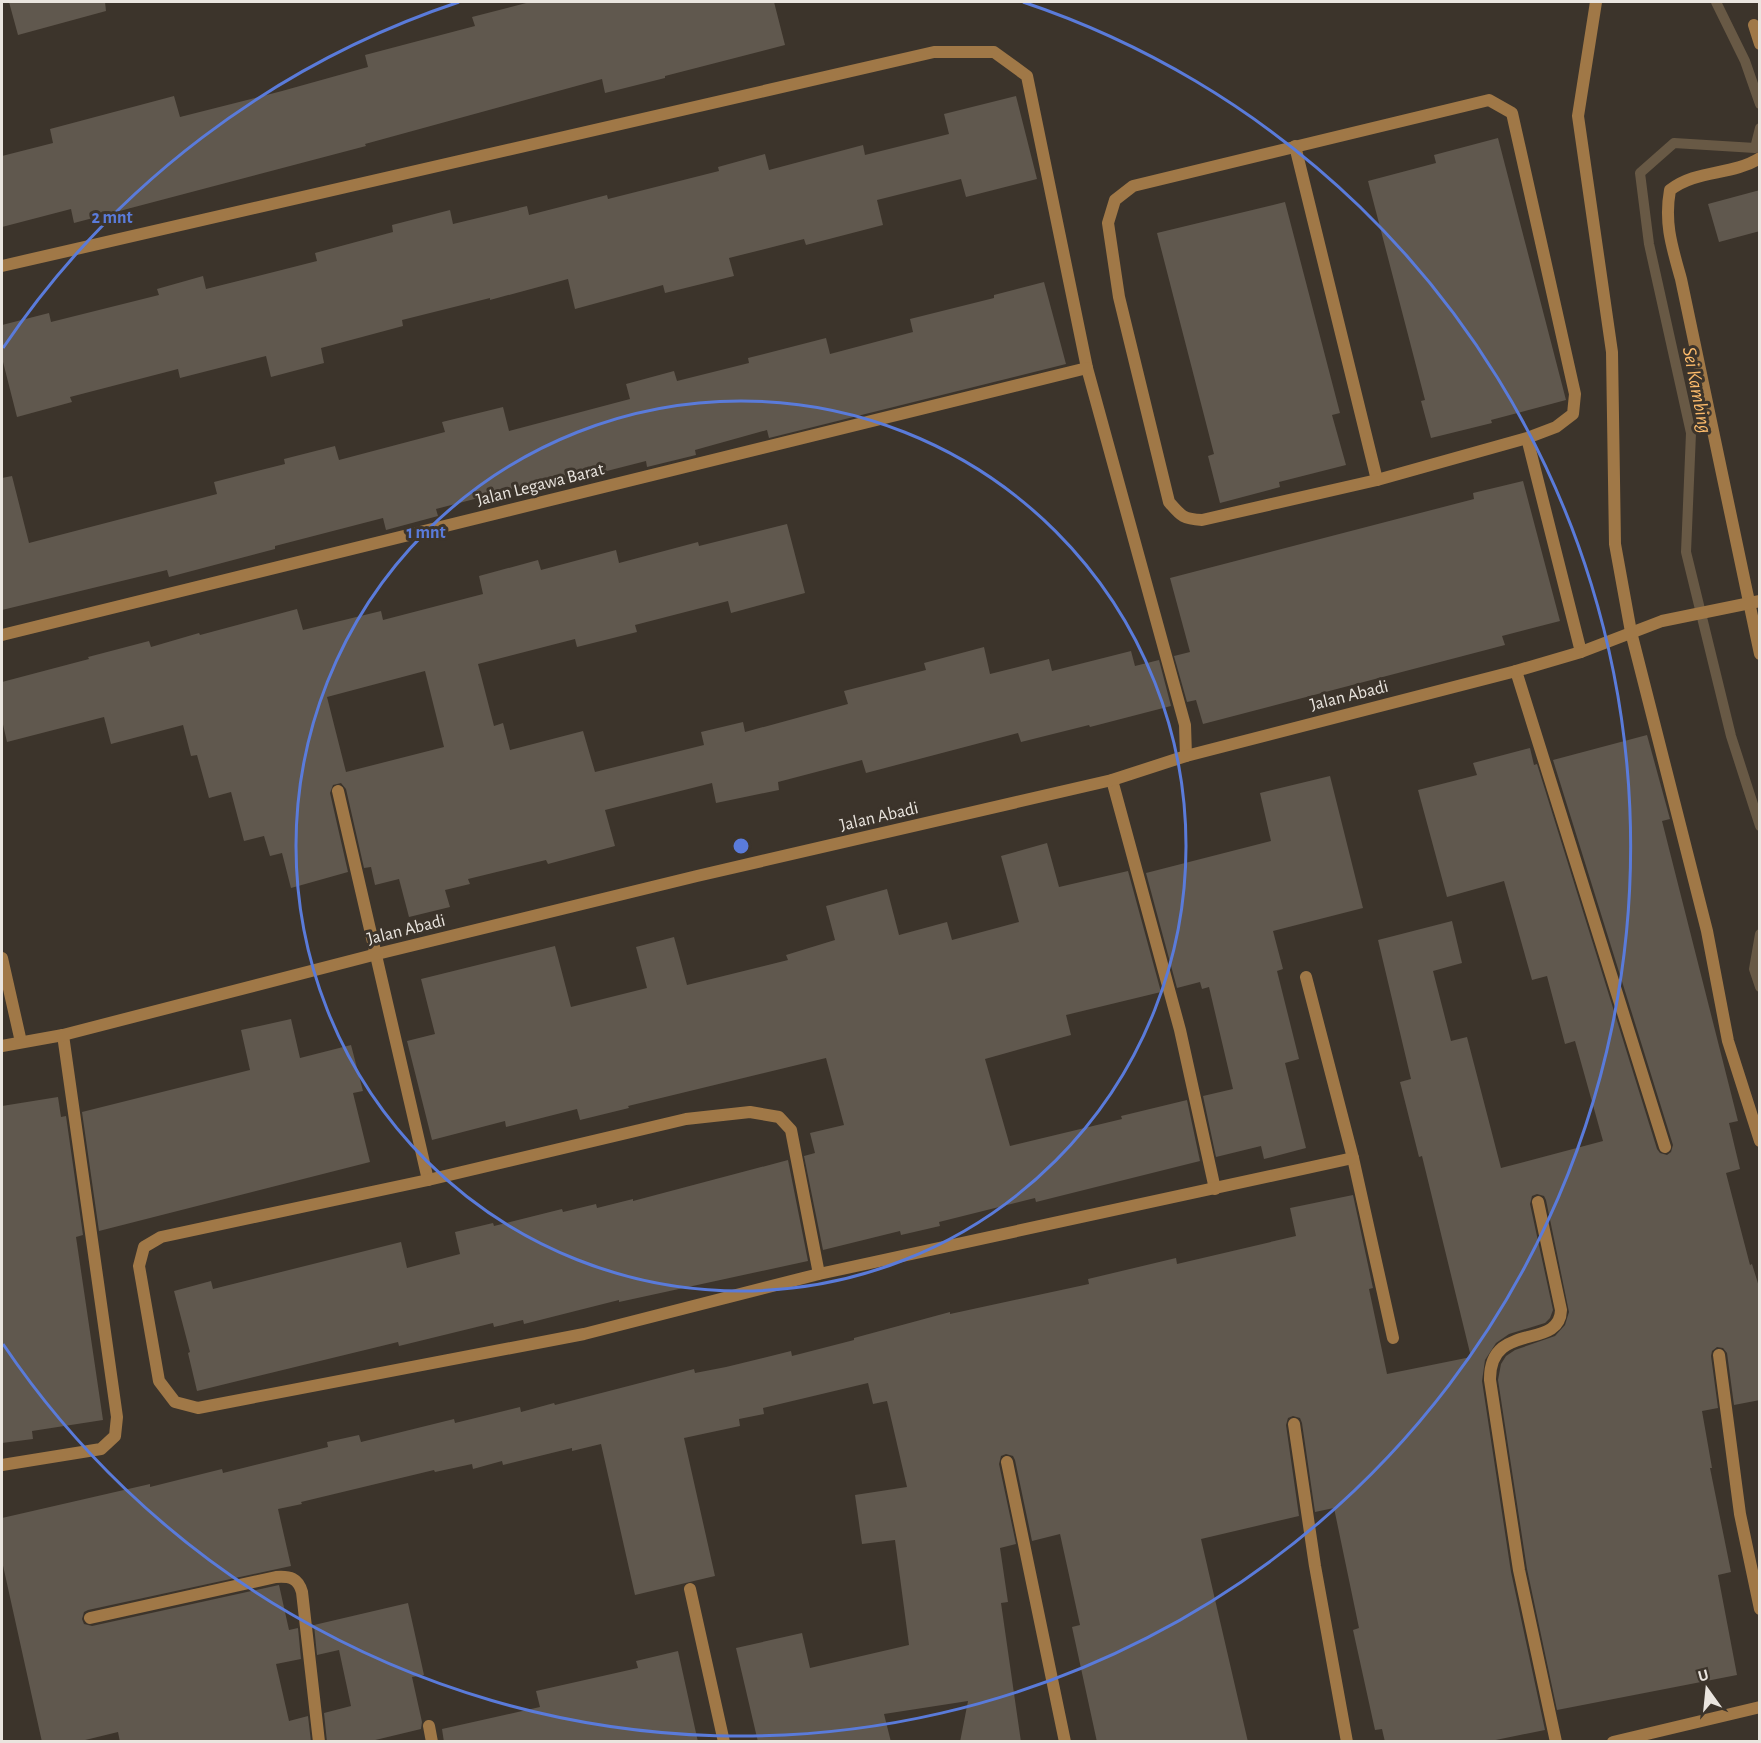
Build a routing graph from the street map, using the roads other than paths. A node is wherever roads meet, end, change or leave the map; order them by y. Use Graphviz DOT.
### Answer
graph roads {
  1 [pos="1596,2"];
  2 [pos="1754,25"];
  3 [pos="1760,44"];
  4 [pos="1295,146"];
  5 [pos="1760,158"];
  6 [pos="2,266"];
  7 [pos="1087,368"];
  8 [pos="1527,438"];
  9 [pos="1377,480"];
  10 [pos="1754,602"];
  11 [pos="1631,632"];
  12 [pos="2,635"];
  13 [pos="1581,652"];
  14 [pos="1760,654"];
  15 [pos="1516,671"];
  16 [pos="1186,756"];
  17 [pos="1112,780"];
  18 [pos="338,791"];
  19 [pos="377,954"];
  20 [pos="2,957"];
  21 [pos="1306,977"];
  22 [pos="63,1035"];
  23 [pos="21,1042"];
  24 [pos="2,1046"];
  25 [pos="1760,1141"];
  26 [pos="1665,1147"];
  27 [pos="1353,1158"];
  28 [pos="428,1180"];
  29 [pos="1215,1189"];
  30 [pos="1538,1202"];
  31 [pos="819,1274"];
  32 [pos="1394,1338"];
  33 [pos="1719,1355"];
  34 [pos="1294,1424"];
  35 [pos="1007,1462"];
  36 [pos="2,1464"];
  37 [pos="690,1589"];
  38 [pos="1760,1609"];
  39 [pos="90,1618"];
  40 [pos="1760,1707"];
  41 [pos="429,1726"];
  42 [pos="1628,1741"];
  43 [pos="319,1742"];
  44 [pos="432,1742"];
  45 [pos="724,1742"];
  46 [pos="1065,1742"];
  47 [pos="1347,1742"];
  48 [pos="1556,1742"];
  49 [pos="1613,1742"];
  1 -- 11 [label="street"];
  2 -- 3 [label="street"];
  4 -- 8 [label="street"];
  4 -- 9 [label="street"];
  4 -- 9 [label="street"];
  5 -- 10 [label="street"];
  6 -- 7 [label="street"];
  7 -- 12 [label="street, Jalan Legawa Barat"];
  7 -- 16 [label="street"];
  8 -- 9 [label="street"];
  8 -- 13 [label="street"];
  10 -- 11 [label="street, Jalan Abadi"];
  10 -- 14 [label="street"];
  11 -- 13 [label="street, Jalan Abadi"];
  11 -- 25 [label="street"];
  13 -- 15 [label="street, Jalan Abadi"];
  15 -- 16 [label="street, Jalan Abadi"];
  15 -- 26 [label="street"];
  16 -- 17 [label="street, Jalan Abadi"];
  17 -- 19 [label="street, Jalan Abadi"];
  17 -- 29 [label="street"];
  18 -- 19 [label="street"];
  19 -- 22 [label="street, Jalan Abadi"];
  19 -- 28 [label="street"];
  20 -- 23 [label="street"];
  21 -- 27 [label="street"];
  22 -- 23 [label="street, Jalan Abadi"];
  22 -- 36 [label="street"];
  23 -- 24 [label="street, Jalan Abadi"];
  27 -- 29 [label="street"];
  27 -- 32 [label="street"];
  28 -- 31 [label="street"];
  28 -- 31 [label="street"];
  29 -- 31 [label="street"];
  30 -- 48 [label="street"];
  33 -- 38 [label="street"];
  34 -- 47 [label="street"];
  35 -- 46 [label="street"];
  37 -- 45 [label="street"];
  39 -- 43 [label="street"];
  40 -- 42 [label="street"];
  41 -- 44 [label="street"];
  42 -- 49 [label="street"];
}
